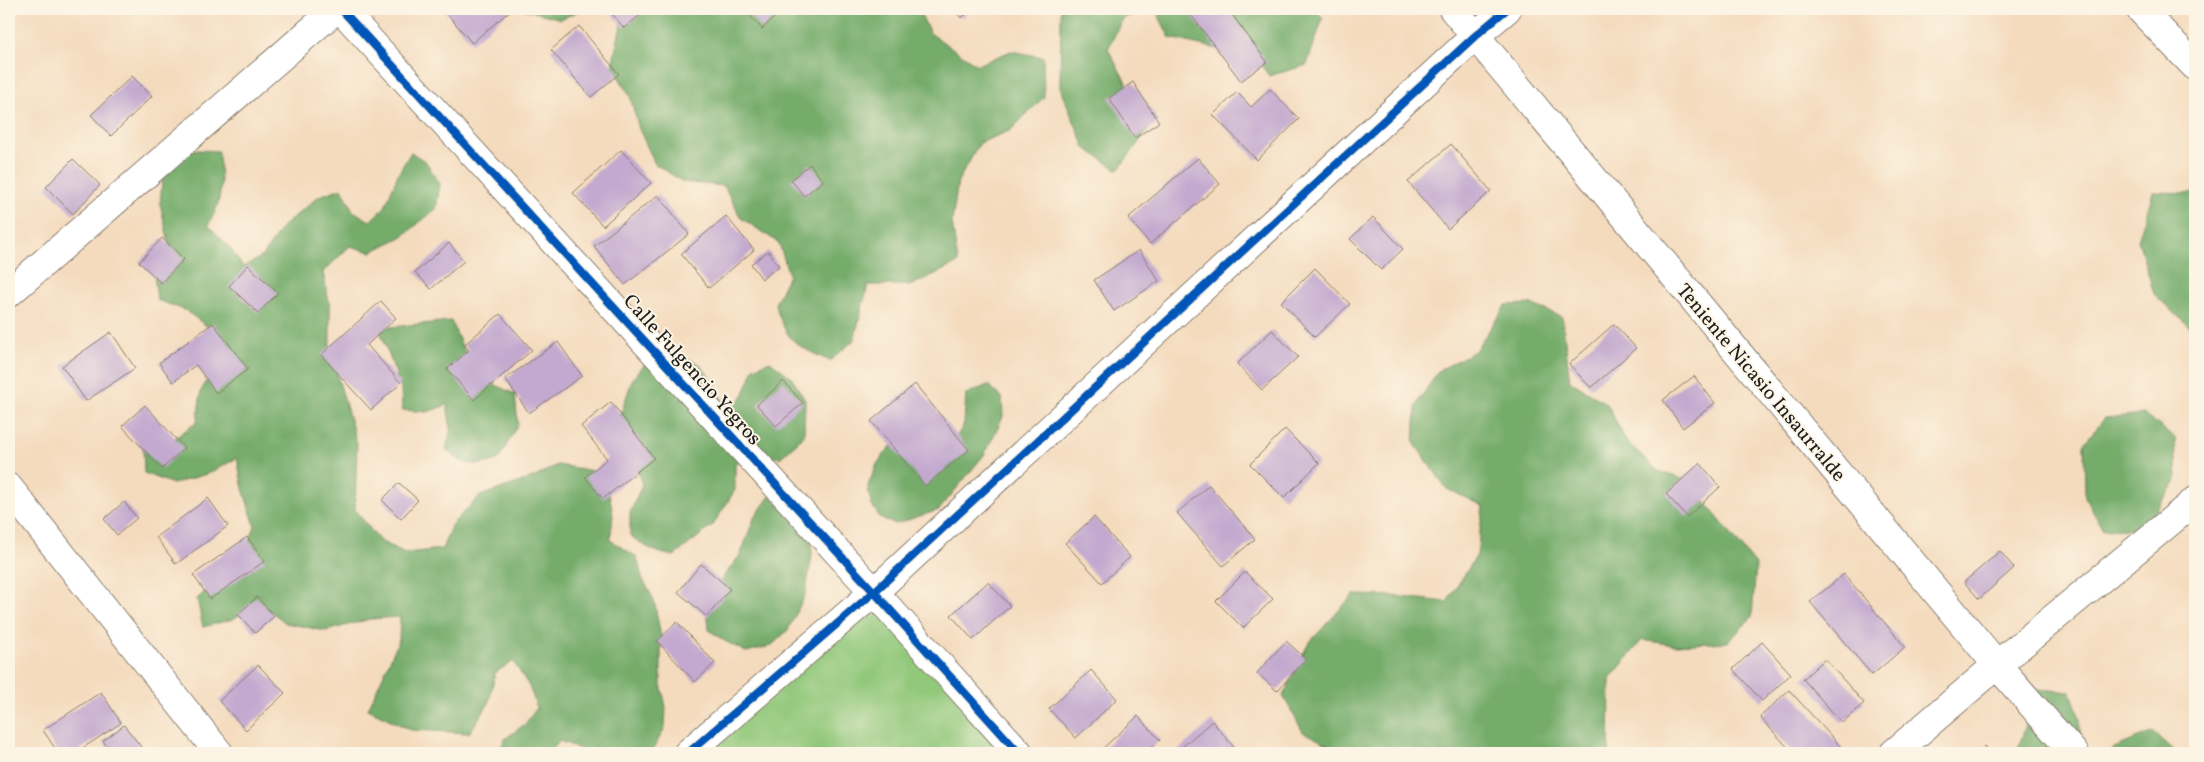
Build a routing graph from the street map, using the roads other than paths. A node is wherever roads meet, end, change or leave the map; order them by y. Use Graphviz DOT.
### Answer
graph roads {
  1 [pos="336,9"];
  2 [pos="341,9"];
  3 [pos="1453,9"];
  4 [pos="1507,9"];
  5 [pos="2140,9"];
  6 [pos="1475,36"];
  7 [pos="2195,66"];
  8 [pos="9,293"];
  9 [pos="9,488"];
  10 [pos="2195,501"];
  11 [pos="874,592"];
  12 [pos="1997,665"];
  13 [pos="220,753"];
  14 [pos="688,753"];
  15 [pos="1019,753"];
  16 [pos="1894,753"];
  17 [pos="2074,753"];
  1 -- 8 [label="street"];
  2 -- 11 [label="street, Calle Fulgencio Yegros"];
  3 -- 6 [label="street, Teniente Nicasio Insaurralde"];
  4 -- 6 [label="street"];
  5 -- 7 [label="street"];
  6 -- 11 [label="street"];
  6 -- 12 [label="street, Teniente Nicasio Insaurralde"];
  9 -- 13 [label="street"];
  10 -- 12 [label="street"];
  11 -- 14 [label="street"];
  11 -- 15 [label="street, Calle Fulgencio Yegros"];
  12 -- 16 [label="street"];
  12 -- 17 [label="street, Teniente Nicasio Insaurralde"];
}
